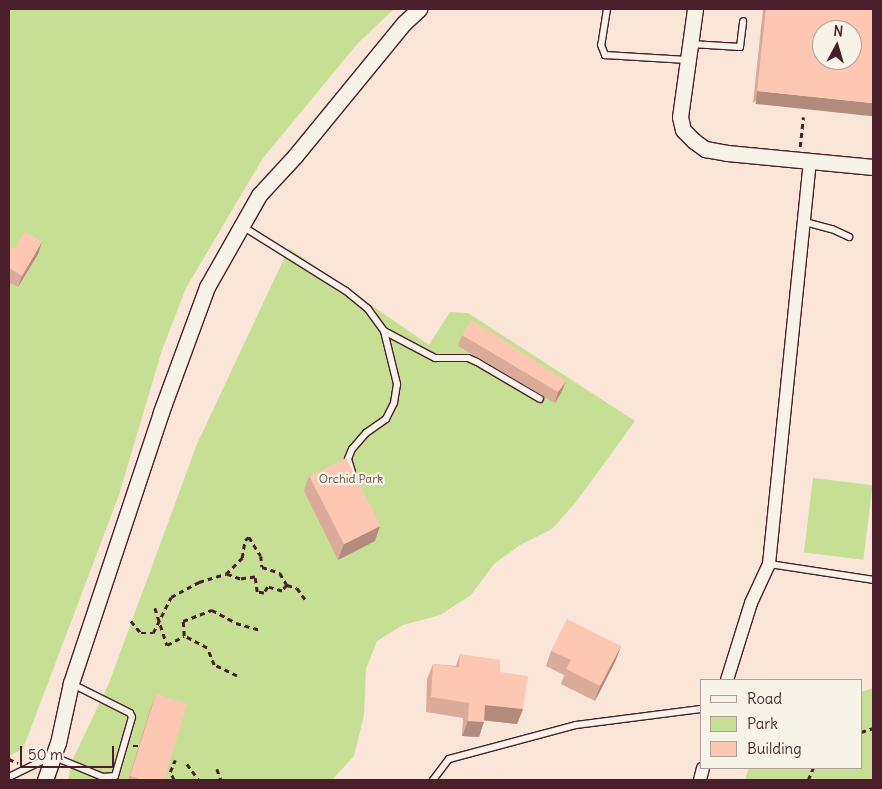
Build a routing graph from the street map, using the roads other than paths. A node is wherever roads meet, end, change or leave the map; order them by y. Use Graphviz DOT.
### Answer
graph roads {
  1 [pos="419,9"];
  2 [pos="606,9"];
  3 [pos="695,9"];
  4 [pos="743,21"];
  5 [pos="690,44"];
  6 [pos="687,60"];
  7 [pos="805,160"];
  8 [pos="873,167"];
  9 [pos="805,222"];
  10 [pos="240,226"];
  11 [pos="849,237"];
  12 [pos="384,331"];
  13 [pos="540,399"];
  14 [pos="354,476"];
  15 [pos="769,564"];
  16 [pos="873,580"];
  17 [pos="727,679"];
  18 [pos="71,683"];
  19 [pos="700,709"];
  20 [pos="56,752"];
  21 [pos="9,777"];
  22 [pos="45,780"];
  23 [pos="54,780"];
  24 [pos="433,780"];
  1 -- 10 [label="street"];
  2 -- 6 [label="lane"];
  3 -- 5 [label="street"];
  4 -- 5 [label="lane"];
  5 -- 6 [label="street"];
  6 -- 7 [label="street"];
  7 -- 8 [label="street"];
  7 -- 9 [label="street"];
  9 -- 11 [label="lane"];
  9 -- 15 [label="street"];
  10 -- 12 [label="lane"];
  10 -- 18 [label="street"];
  12 -- 13 [label="lane"];
  12 -- 14 [label="lane"];
  15 -- 16 [label="lane"];
  15 -- 17 [label="street"];
  18 -- 20 [label="street"];
  18 -- 20 [label="lane"];
  19 -- 24 [label="lane"];
  20 -- 21 [label="lane"];
  20 -- 22 [label="street"];
  20 -- 23 [label="street"];
}
